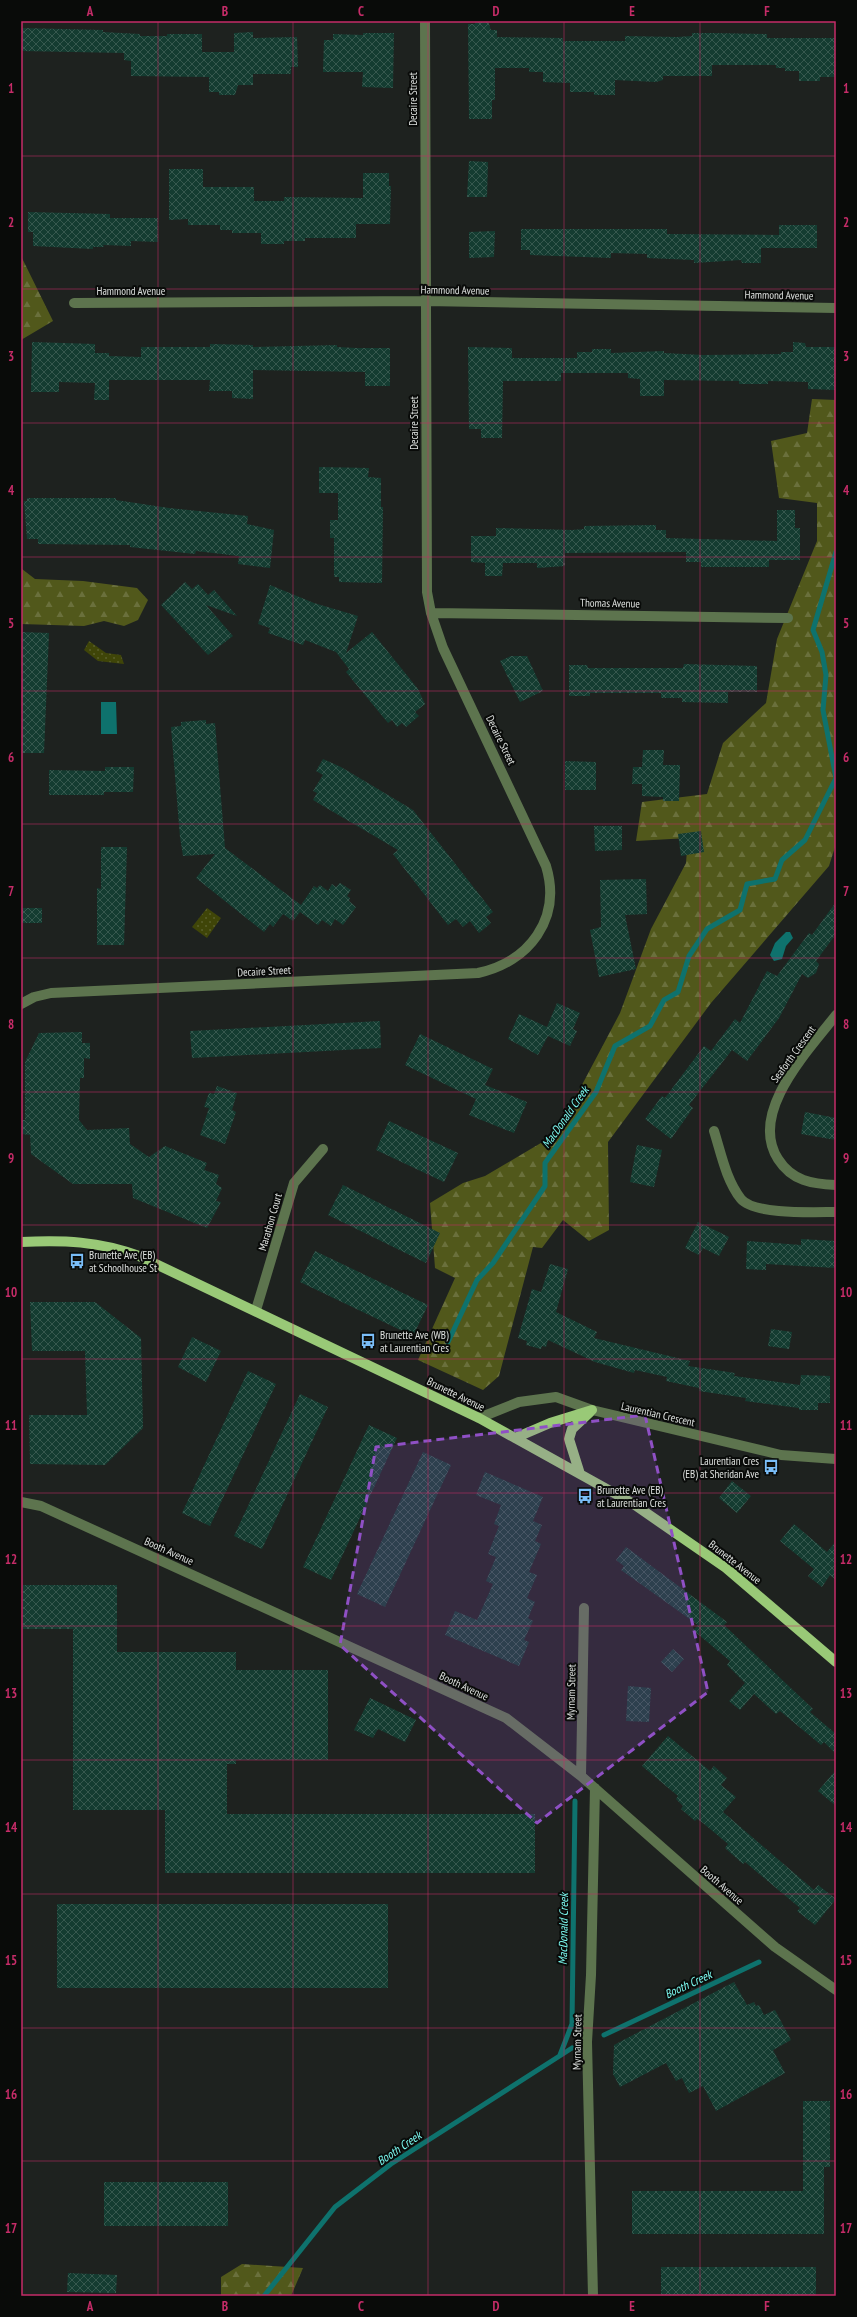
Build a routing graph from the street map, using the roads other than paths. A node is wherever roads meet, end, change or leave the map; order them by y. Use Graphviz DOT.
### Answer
graph roads {
  1 [pos="425,21"];
  2 [pos="426,301"];
  3 [pos="74,303"];
  4 [pos="836,308"];
  5 [pos="431,613"];
  6 [pos="788,618"];
  7 [pos="21,1004"];
  8 [pos="836,1015"];
  9 [pos="714,1131"];
  10 [pos="323,1149"];
  11 [pos="836,1185"];
  12 [pos="836,1212"];
  13 [pos="21,1242"];
  14 [pos="256,1310"];
  15 [pos="592,1410"];
  16 [pos="479,1418"];
  17 [pos="515,1438"];
  18 [pos="836,1459"];
  19 [pos="580,1474"];
  20 [pos="21,1502"];
  21 [pos="584,1608"];
  22 [pos="836,1662"];
  23 [pos="581,1776"];
  24 [pos="594,1788"];
  25 [pos="836,1990"];
  26 [pos="594,2296"];
  1 -- 2 [label="street, Decaire Street"];
  2 -- 3 [label="street, Hammond Avenue"];
  2 -- 4 [label="street, Hammond Avenue"];
  2 -- 5 [label="street, Decaire Street"];
  5 -- 6 [label="street, Thomas Avenue"];
  5 -- 7 [label="street, Decaire Street"];
  8 -- 11 [label="street, Seaforth Crescent"];
  9 -- 12 [label="street"];
  10 -- 14 [label="street, Marathon Court"];
  13 -- 14 [label="main road, Brunette Avenue"];
  14 -- 16 [label="main road, Brunette Avenue"];
  15 -- 16 [label="street, Laurentian Crescent"];
  15 -- 17 [label="main road"];
  15 -- 18 [label="street, Laurentian Crescent"];
  15 -- 19 [label="main road"];
  16 -- 17 [label="main road, Brunette Avenue"];
  17 -- 19 [label="main road, Brunette Avenue"];
  19 -- 22 [label="main road, Brunette Avenue"];
  20 -- 23 [label="street, Booth Avenue"];
  21 -- 23 [label="street, Myrnam Street"];
  23 -- 24 [label="street, Booth Avenue"];
  24 -- 25 [label="street, Booth Avenue"];
  24 -- 26 [label="street, Myrnam Street"];
}
